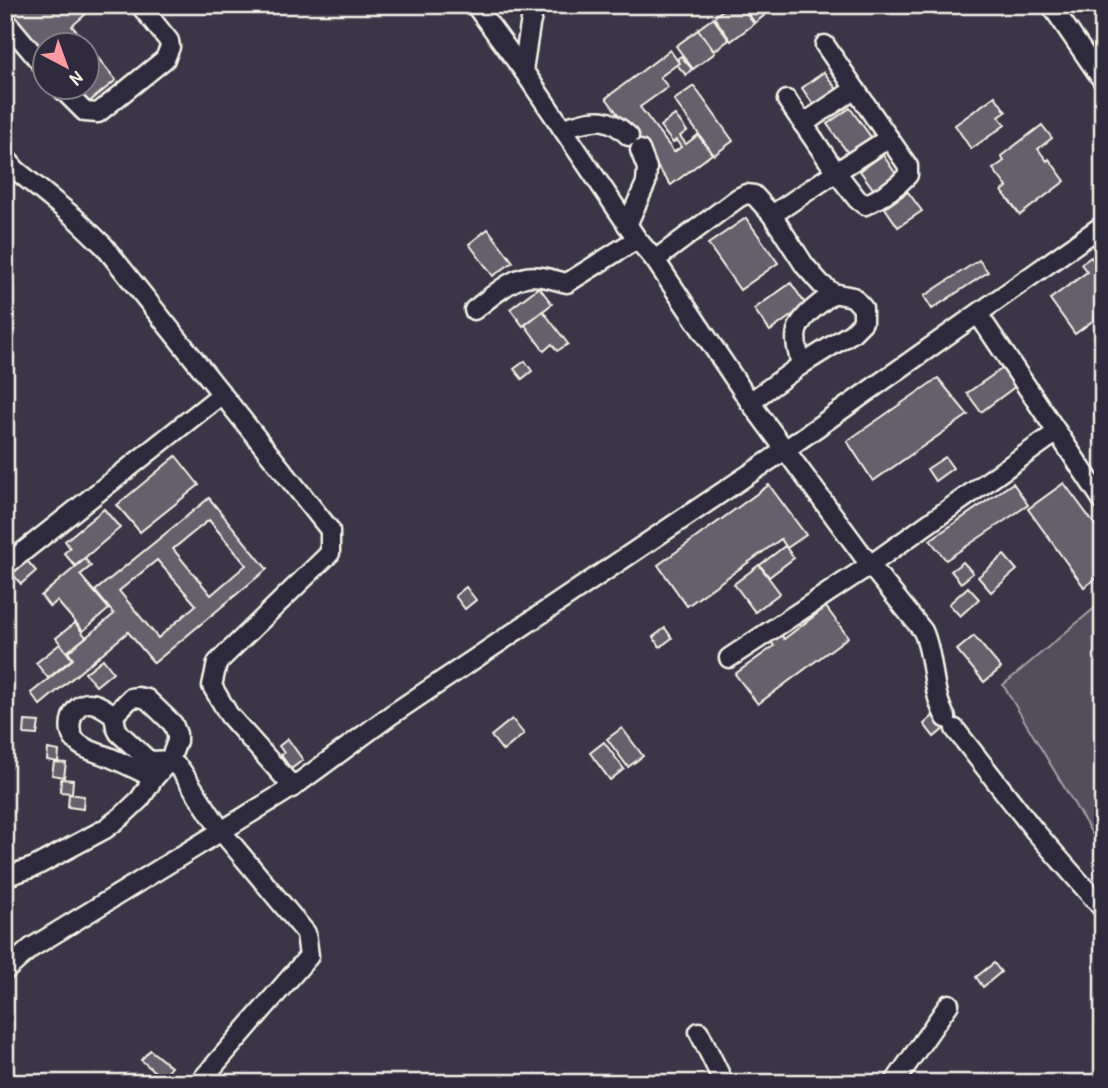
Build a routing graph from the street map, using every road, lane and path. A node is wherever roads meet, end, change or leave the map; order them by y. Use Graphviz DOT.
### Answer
graph roads {
  1 [pos="140,5"];
  2 [pos="475,5"];
  3 [pos="535,5"];
  4 [pos="1051,5"];
  5 [pos="5,20"];
  6 [pos="825,45"];
  7 [pos="32,52"];
  8 [pos="523,71"];
  9 [pos="1103,81"];
  10 [pos="855,89"];
  11 [pos="787,100"];
  12 [pos="74,102"];
  13 [pos="803,124"];
  14 [pos="562,128"];
  15 [pos="889,138"];
  16 [pos="5,157"];
  17 [pos="836,172"];
  18 [pos="772,215"];
  19 [pos="1103,225"];
  20 [pos="632,232"];
  21 [pos="655,260"];
  22 [pos="833,293"];
  23 [pos="474,310"];
  24 [pos="978,314"];
  25 [pos="801,365"];
  26 [pos="222,394"];
  27 [pos="750,402"];
  28 [pos="1057,432"];
  29 [pos="785,450"];
  30 [pos="1103,501"];
  31 [pos="5,565"];
  32 [pos="870,565"];
  33 [pos="729,658"];
  34 [pos="114,715"];
  35 [pos="170,760"];
  36 [pos="154,778"];
  37 [pos="293,787"];
  38 [pos="222,832"];
  39 [pos="5,873"];
  40 [pos="1103,909"];
  41 [pos="5,971"];
  42 [pos="949,1004"];
  43 [pos="699,1032"];
  44 [pos="199,1083"];
  45 [pos="724,1083"];
  46 [pos="894,1083"];
  1 -- 12 [label="street"];
  2 -- 8 [label="street"];
  3 -- 8 [label="street"];
  4 -- 9 [label="street"];
  5 -- 7 [label="street"];
  6 -- 10 [label="street"];
  8 -- 14 [label="street"];
  10 -- 13 [label="street"];
  10 -- 15 [label="street"];
  11 -- 13 [label="street"];
  13 -- 17 [label="street"];
  14 -- 20 [label="street"];
  14 -- 20 [label="street"];
  15 -- 17 [label="street"];
  15 -- 17 [label="street"];
  16 -- 26 [label="street"];
  17 -- 18 [label="street"];
  18 -- 21 [label="street"];
  18 -- 22 [label="street"];
  19 -- 24 [label="street"];
  20 -- 21 [label="street"];
  20 -- 23 [label="street"];
  21 -- 27 [label="street"];
  22 -- 25 [label="street"];
  22 -- 25 [label="street"];
  24 -- 28 [label="street"];
  24 -- 29 [label="street"];
  25 -- 27 [label="street"];
  26 -- 31 [label="street"];
  26 -- 37 [label="street"];
  27 -- 29 [label="street"];
  28 -- 30 [label="street"];
  28 -- 32 [label="street"];
  29 -- 32 [label="street"];
  29 -- 37 [label="street"];
  32 -- 33 [label="street"];
  32 -- 40 [label="street"];
  34 -- 35 [label="street"];
  34 -- 35 [label="street"];
  34 -- 36 [label="street"];
  35 -- 36 [label="street"];
  35 -- 38 [label="street"];
  36 -- 39 [label="street"];
  37 -- 38 [label="street"];
  38 -- 41 [label="street"];
  38 -- 44 [label="street"];
  42 -- 46 [label="street"];
  43 -- 45 [label="street"];
}
